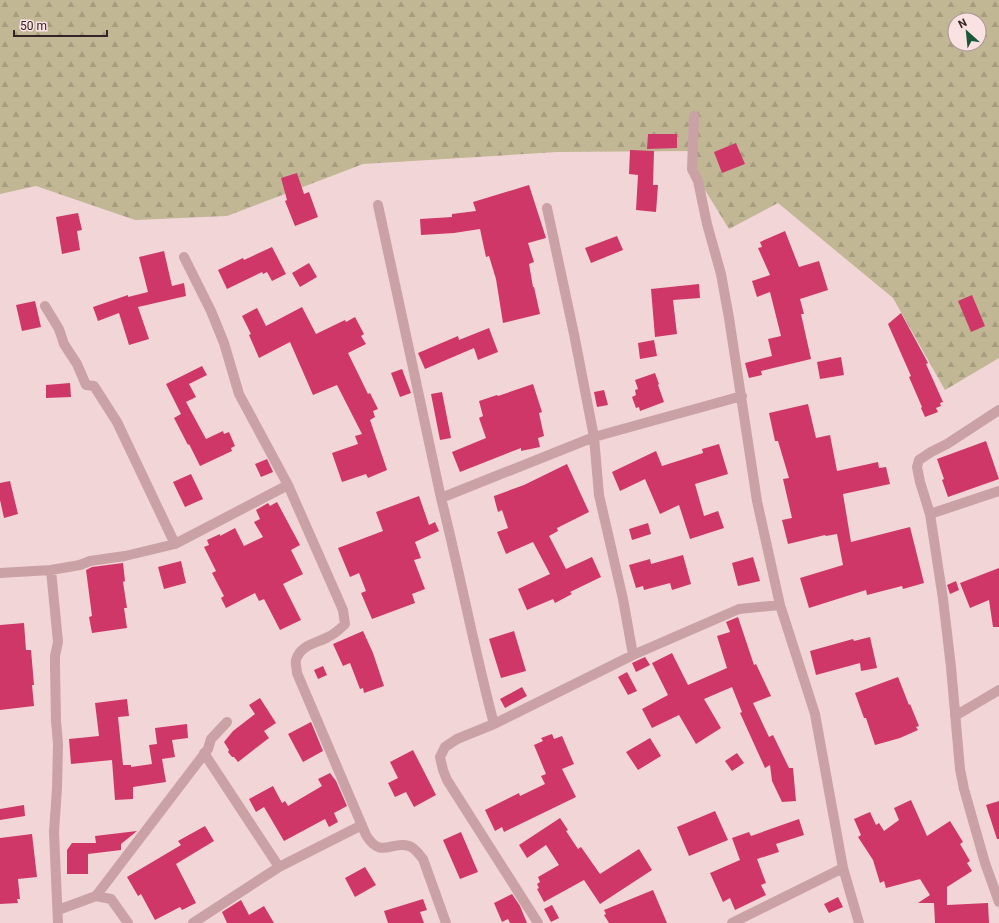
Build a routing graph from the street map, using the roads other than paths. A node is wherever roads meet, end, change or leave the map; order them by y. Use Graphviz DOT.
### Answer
graph roads {
  1 [pos="694,116"];
  2 [pos="378,205"];
  3 [pos="547,208"];
  4 [pos="184,257"];
  5 [pos="45,306"];
  6 [pos="742,396"];
  7 [pos="999,410"];
  8 [pos="594,437"];
  9 [pos="288,485"];
  10 [pos="999,491"];
  11 [pos="441,498"];
  12 [pos="930,514"];
  13 [pos="175,544"];
  14 [pos="51,570"];
  15 [pos="0,574"];
  16 [pos="780,605"];
  17 [pos="633,655"];
  18 [pos="999,690"];
  19 [pos="955,716"];
  20 [pos="228,722"];
  21 [pos="494,724"];
  22 [pos="204,753"];
  23 [pos="362,825"];
  24 [pos="280,867"];
  25 [pos="843,868"];
  26 [pos="96,896"];
  27 [pos="999,902"];
  28 [pos="58,910"];
  29 [pos="58,923"];
  30 [pos="128,923"];
  31 [pos="193,923"];
  32 [pos="446,923"];
  33 [pos="538,923"];
  34 [pos="732,923"];
  35 [pos="859,923"];
  1 -- 6 [label="street"];
  2 -- 11 [label="street"];
  3 -- 8 [label="street"];
  4 -- 9 [label="street"];
  5 -- 13 [label="street"];
  6 -- 8 [label="street"];
  6 -- 16 [label="street"];
  7 -- 12 [label="street"];
  8 -- 11 [label="street"];
  8 -- 17 [label="street"];
  9 -- 13 [label="street"];
  9 -- 23 [label="street"];
  10 -- 12 [label="street"];
  11 -- 21 [label="street"];
  12 -- 19 [label="street"];
  13 -- 14 [label="street"];
  14 -- 15 [label="street"];
  14 -- 28 [label="street"];
  16 -- 17 [label="street"];
  16 -- 25 [label="street"];
  17 -- 21 [label="street"];
  18 -- 19 [label="street"];
  19 -- 27 [label="street"];
  20 -- 22 [label="street"];
  21 -- 33 [label="street"];
  22 -- 24 [label="street"];
  22 -- 26 [label="street"];
  23 -- 24 [label="street"];
  23 -- 32 [label="street"];
  24 -- 31 [label="street"];
  25 -- 34 [label="street"];
  25 -- 35 [label="street"];
  26 -- 28 [label="street"];
  26 -- 30 [label="street"];
  28 -- 29 [label="street"];
}
